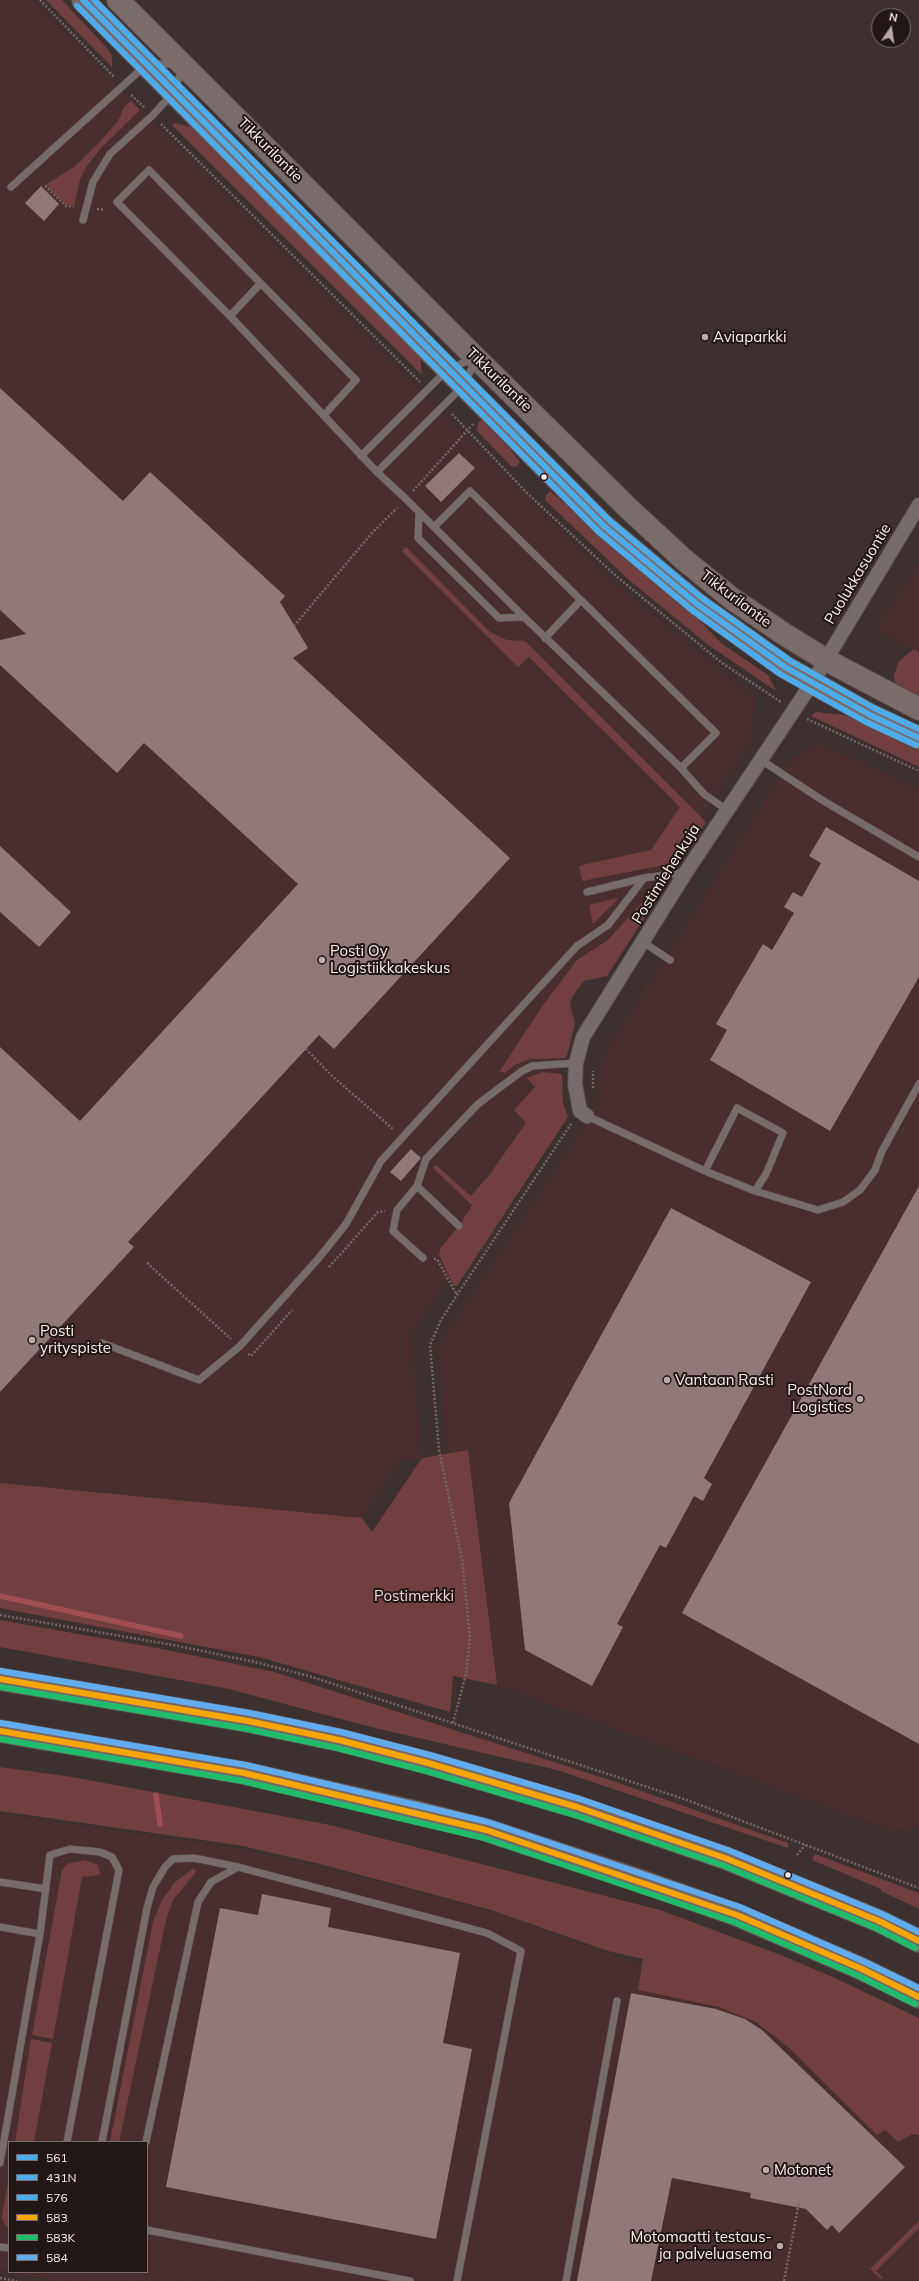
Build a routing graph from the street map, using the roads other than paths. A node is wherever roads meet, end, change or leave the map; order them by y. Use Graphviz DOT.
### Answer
graph roads {
  1 [pos="83,0"];
  2 [pos="118,0"];
  3 [pos="147,64"];
  4 [pos="184,64"];
  5 [pos="174,92"];
  6 [pos="11,187"];
  7 [pos="83,220"];
  8 [pos="260,284"];
  9 [pos="230,316"];
  10 [pos="476,358"];
  11 [pos="448,369"];
  12 [pos="464,385"];
  13 [pos="324,415"];
  14 [pos="361,456"];
  15 [pos="377,472"];
  16 [pos="919,506"];
  17 [pos="420,514"];
  18 [pos="434,526"];
  19 [pos="581,600"];
  20 [pos="524,617"];
  21 [pos="546,638"];
  22 [pos="826,660"];
  23 [pos="812,683"];
  24 [pos="919,709"];
  25 [pos="919,738"];
  26 [pos="761,760"];
  27 [pos="681,768"];
  28 [pos="727,810"];
  29 [pos="919,857"];
  30 [pos="686,872"];
  31 [pos="644,878"];
  32 [pos="587,892"];
  33 [pos="643,942"];
  34 [pos="670,960"];
  35 [pos="576,1063"];
  36 [pos="919,1084"];
  37 [pos="583,1114"];
  38 [pos="705,1171"];
  39 [pos="417,1186"];
  40 [pos="755,1191"];
  41 [pos="459,1226"];
  42 [pos="424,1258"];
  43 [pos="102,1343"];
  44 [pos="0,1668"];
  45 [pos="0,1679"];
  46 [pos="77,1691"];
  47 [pos="0,1731"];
  48 [pos="26,1735"];
  49 [pos="0,1736"];
  50 [pos="238,1867"];
  51 [pos="0,1882"];
  52 [pos="46,1889"];
  53 [pos="0,1927"];
  54 [pos="40,1934"];
  55 [pos="919,1941"];
  56 [pos="919,1997"];
  57 [pos="617,2001"];
  58 [pos="67,2141"];
  59 [pos="102,2141"];
  60 [pos="146,2141"];
  61 [pos="0,2163"];
  62 [pos="148,2230"];
  63 [pos="410,2281"];
  64 [pos="457,2281"];
  65 [pos="566,2281"];
  1 -- 3 [label="main road, Tikkurilantie"];
  2 -- 4 [label="main road, Tikkurilantie"];
  3 -- 4 [label="lane"];
  3 -- 5 [label="main road, Tikkurilantie"];
  3 -- 6 [label="lane"];
  4 -- 5 [label="lane"];
  4 -- 10 [label="main road, Tikkurilantie"];
  5 -- 7 [label="lane"];
  5 -- 11 [label="main road, Tikkurilantie"];
  8 -- 9 [label="lane"];
  8 -- 9 [label="lane"];
  8 -- 13 [label="lane"];
  9 -- 13 [label="lane"];
  10 -- 11 [label="lane"];
  10 -- 12 [label="lane"];
  10 -- 22 [label="main road, Tikkurilantie"];
  11 -- 12 [label="main road, Tikkurilantie"];
  11 -- 14 [label="lane"];
  12 -- 15 [label="lane"];
  12 -- 23 [label="main road, Tikkurilantie"];
  13 -- 14 [label="lane"];
  14 -- 15 [label="lane"];
  15 -- 17 [label="lane"];
  16 -- 22 [label="street, Puolukkasuontie"];
  17 -- 18 [label="lane"];
  17 -- 20 [label="lane"];
  18 -- 19 [label="lane"];
  18 -- 20 [label="lane"];
  19 -- 21 [label="lane"];
  19 -- 27 [label="lane"];
  20 -- 21 [label="lane"];
  21 -- 27 [label="lane"];
  22 -- 23 [label="street, Postimiehenkuja"];
  22 -- 24 [label="main road, Tikkurilantie"];
  23 -- 25 [label="main road, Tikkurilantie"];
  23 -- 26 [label="street, Postimiehenkuja"];
  26 -- 28 [label="street, Postimiehenkuja"];
  26 -- 29 [label="lane"];
  27 -- 28 [label="lane"];
  28 -- 30 [label="street, Postimiehenkuja"];
  30 -- 31 [label="lane"];
  30 -- 33 [label="street, Postimiehenkuja"];
  31 -- 32 [label="lane"];
  31 -- 43 [label="lane"];
  33 -- 34 [label="lane"];
  33 -- 35 [label="street, Postimiehenkuja"];
  35 -- 37 [label="street, Postimiehenkuja"];
  35 -- 39 [label="lane"];
  36 -- 40 [label="lane"];
  37 -- 38 [label="lane"];
  38 -- 40 [label="lane"];
  38 -- 40 [label="lane"];
  39 -- 41 [label="lane"];
  39 -- 42 [label="lane"];
  44 -- 46 [label="highway"];
  45 -- 46 [label="highway"];
  46 -- 55 [label="highway"];
  47 -- 48 [label="highway"];
  48 -- 49 [label="highway"];
  48 -- 56 [label="highway"];
  50 -- 59 [label="lane"];
  50 -- 60 [label="lane"];
  50 -- 64 [label="lane"];
  51 -- 52 [label="lane"];
  52 -- 54 [label="lane"];
  52 -- 58 [label="lane"];
  53 -- 54 [label="lane"];
  54 -- 61 [label="lane"];
  57 -- 65 [label="lane"];
  62 -- 63 [label="lane"];
}
